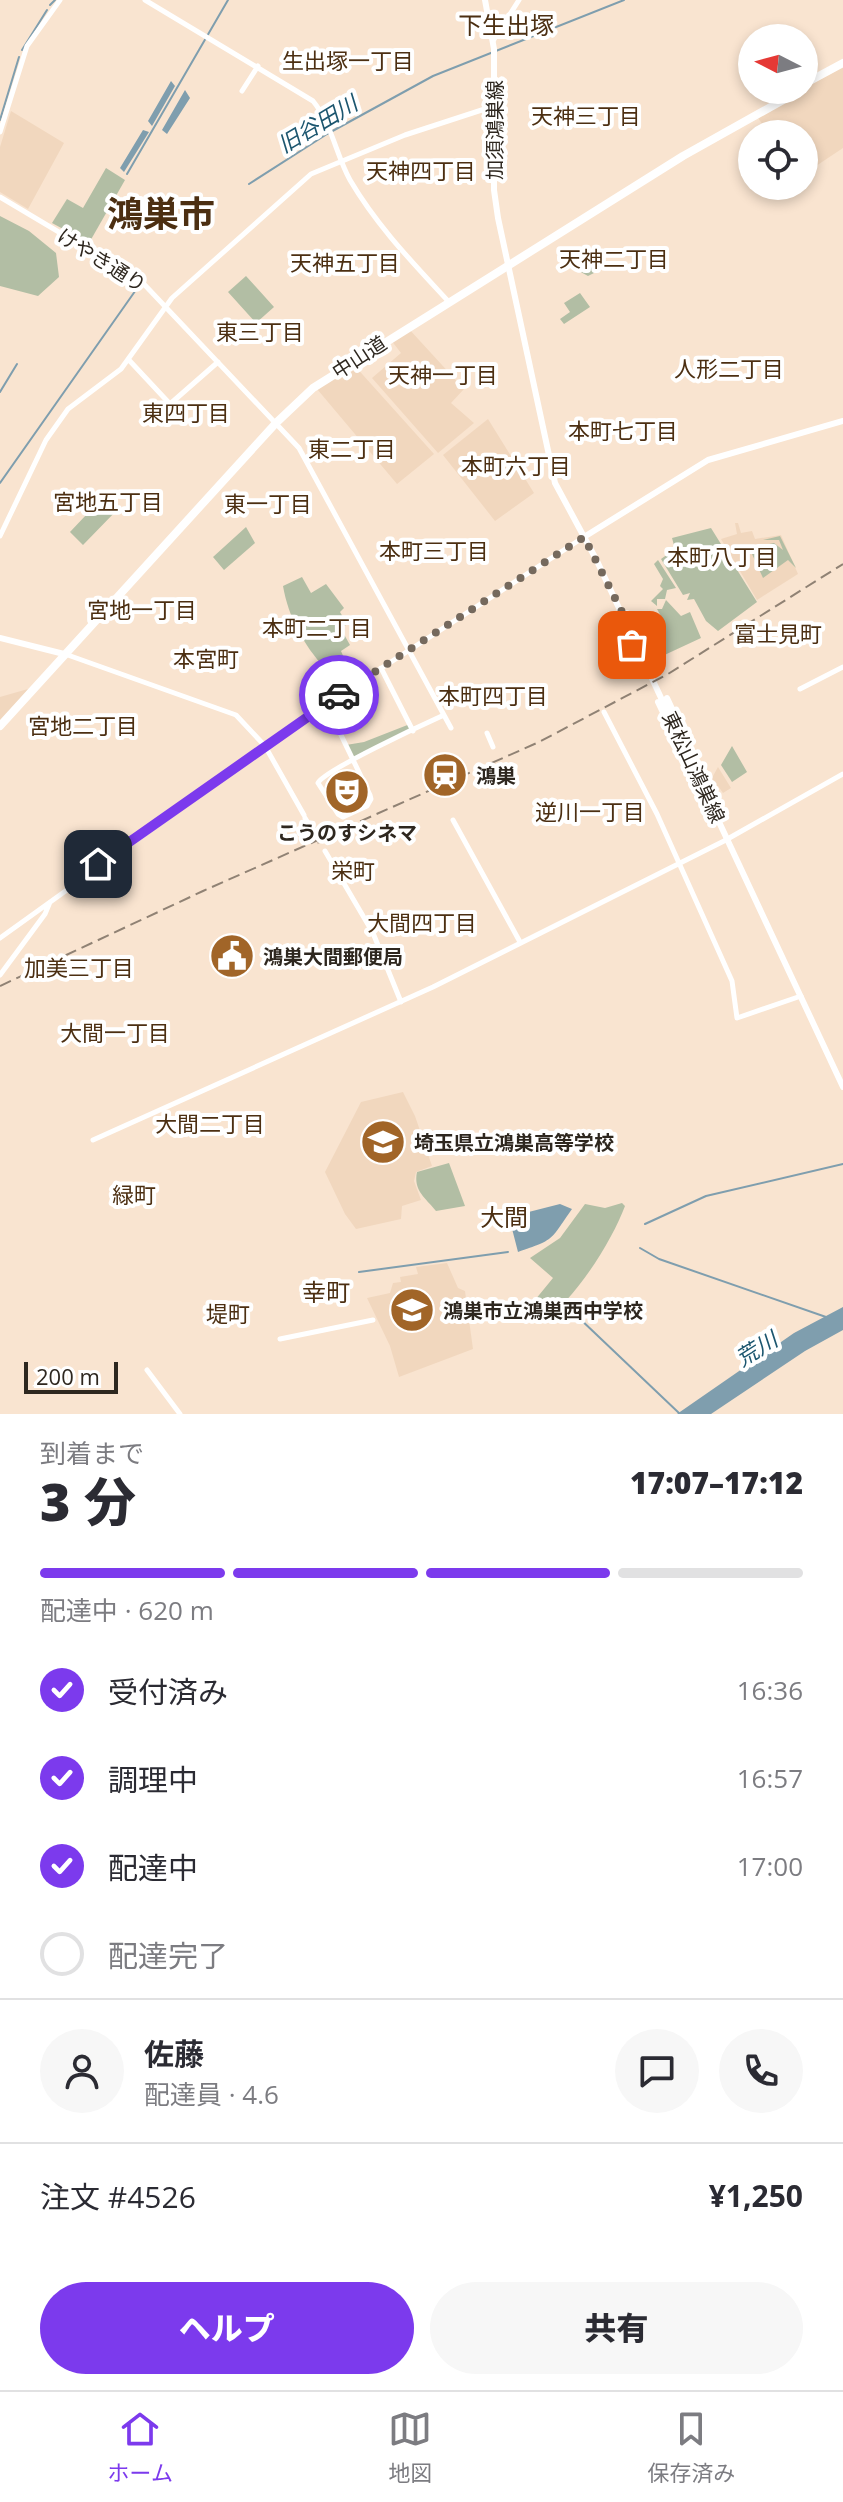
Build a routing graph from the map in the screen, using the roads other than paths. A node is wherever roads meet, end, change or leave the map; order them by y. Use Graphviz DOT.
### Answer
graph roads {
  1 [pos="60,0"];
  2 [pos="145,0"];
  3 [pos="485,0"];
  4 [pos="519,0"];
  5 [pos="493,41"];
  6 [pos="843,65"];
  7 [pos="258,66"];
  8 [pos="818,79"];
  9 [pos="242,91"];
  10 [pos="769,104"];
  11 [pos="775,104"];
  12 [pos="494,106"];
  13 [pos="0,132"];
  14 [pos="340,162"];
  15 [pos="0,197"];
  16 [pos="508,262"];
  17 [pos="447,300"];
  18 [pos="166,305"];
  19 [pos="128,359"];
  20 [pos="218,362"];
  21 [pos="843,421"];
  22 [pos="275,422"];
  23 [pos="0,536"];
  24 [pos="584,537"];
  25 [pos="623,614"];
  26 [pos="0,638"];
  27 [pos="409,650"];
  28 [pos="62,653"];
  29 [pos="653,667"];
  30 [pos="843,667"];
  31 [pos="381,668"];
  32 [pos="645,671"];
  33 [pos="800,689"];
  34 [pos="667,698"];
  35 [pos="658,702"];
  36 [pos="326,704"];
  37 [pos="604,712"];
  38 [pos="444,715"];
  39 [pos="0,724"];
  40 [pos="451,728"];
  41 [pos="413,731"];
  42 [pos="487,733"];
  43 [pos="265,746"];
  44 [pos="493,747"];
  45 [pos="353,761"];
  46 [pos="695,768"];
  47 [pos="843,774"];
  48 [pos="453,820"];
  49 [pos="315,834"];
  50 [pos="728,839"];
  51 [pos="323,847"];
  52 [pos="679,864"];
  53 [pos="50,902"];
  54 [pos="0,938"];
  55 [pos="520,942"];
  56 [pos="0,975"];
  57 [pos="801,996"];
  58 [pos="401,1002"];
  59 [pos="843,1087"];
  60 [pos="93,1140"];
  61 [pos="373,1320"];
  62 [pos="280,1339"];
  63 [pos="147,1370"];
  64 [pos="180,1414"];
  1 -- 13 [label="street"];
  2 -- 7 [label="street"];
  3 -- 5 [label="main road, 加須鴻巣線"];
  4 -- 5 [label="street"];
  5 -- 12 [label="main road, 加須鴻巣線"];
  6 -- 8 [label="highway, 中山道"];
  7 -- 9 [label="street"];
  7 -- 14 [label="street"];
  10 -- 16 [label="highway, 中山道"];
  11 -- 16 [label="highway, 中山道"];
  12 -- 14 [label="street"];
  12 -- 16 [label="main road, 加須鴻巣線"];
  14 -- 17 [label="street"];
  14 -- 18 [label="street"];
  15 -- 18 [label="street, けやき通り"];
  16 -- 17 [label="highway, 中山道"];
  16 -- 24 [label="main road, 東松山鴻巣線"];
  17 -- 22 [label="highway, 中山道"];
  18 -- 19 [label="street"];
  18 -- 20 [label="street, けやき通り"];
  19 -- 20 [label="street"];
  19 -- 23 [label="street"];
  20 -- 22 [label="street, けやき通り"];
  21 -- 24 [label="main road"];
  22 -- 27 [label="street, けやき通り"];
  22 -- 28 [label="highway, 中山道"];
  24 -- 25 [label="main road, 東松山鴻巣線"];
  24 -- 27 [label="street"];
  25 -- 29 [label="main road"];
  25 -- 32 [label="main road"];
  25 -- 46 [label="main road, 東松山鴻巣線"];
  26 -- 28 [label="main road"];
  27 -- 31 [label="street"];
  27 -- 38 [label="street, けやき通り"];
  28 -- 39 [label="highway, 中山道"];
  28 -- 43 [label="street"];
  30 -- 33 [label="street"];
  31 -- 36 [label="street"];
  31 -- 41 [label="street"];
  34 -- 46 [label="main road"];
  35 -- 46 [label="main road"];
  36 -- 43 [label="street"];
  36 -- 45 [label="street"];
  37 -- 52 [label="street"];
  38 -- 40 [label="street, けやき通り"];
  38 -- 41 [label="street"];
  41 -- 45 [label="street"];
  42 -- 44 [label="street"];
  43 -- 49 [label="street"];
  43 -- 53 [label="street"];
  45 -- 45 [label="street"];
  46 -- 50 [label="main road, 東松山鴻巣線"];
  47 -- 50 [label="street"];
  48 -- 55 [label="street"];
  50 -- 52 [label="street"];
  50 -- 57 [label="main road, 東松山鴻巣線"];
  51 -- 58 [label="street"];
  52 -- 55 [label="street"];
  52 -- 57 [label="street"];
  53 -- 54 [label="street"];
  53 -- 56 [label="street"];
  55 -- 58 [label="street"];
  57 -- 59 [label="main road, 東松山鴻巣線"];
  58 -- 60 [label="street"];
  61 -- 62 [label="street"];
  63 -- 64 [label="street"];
}
